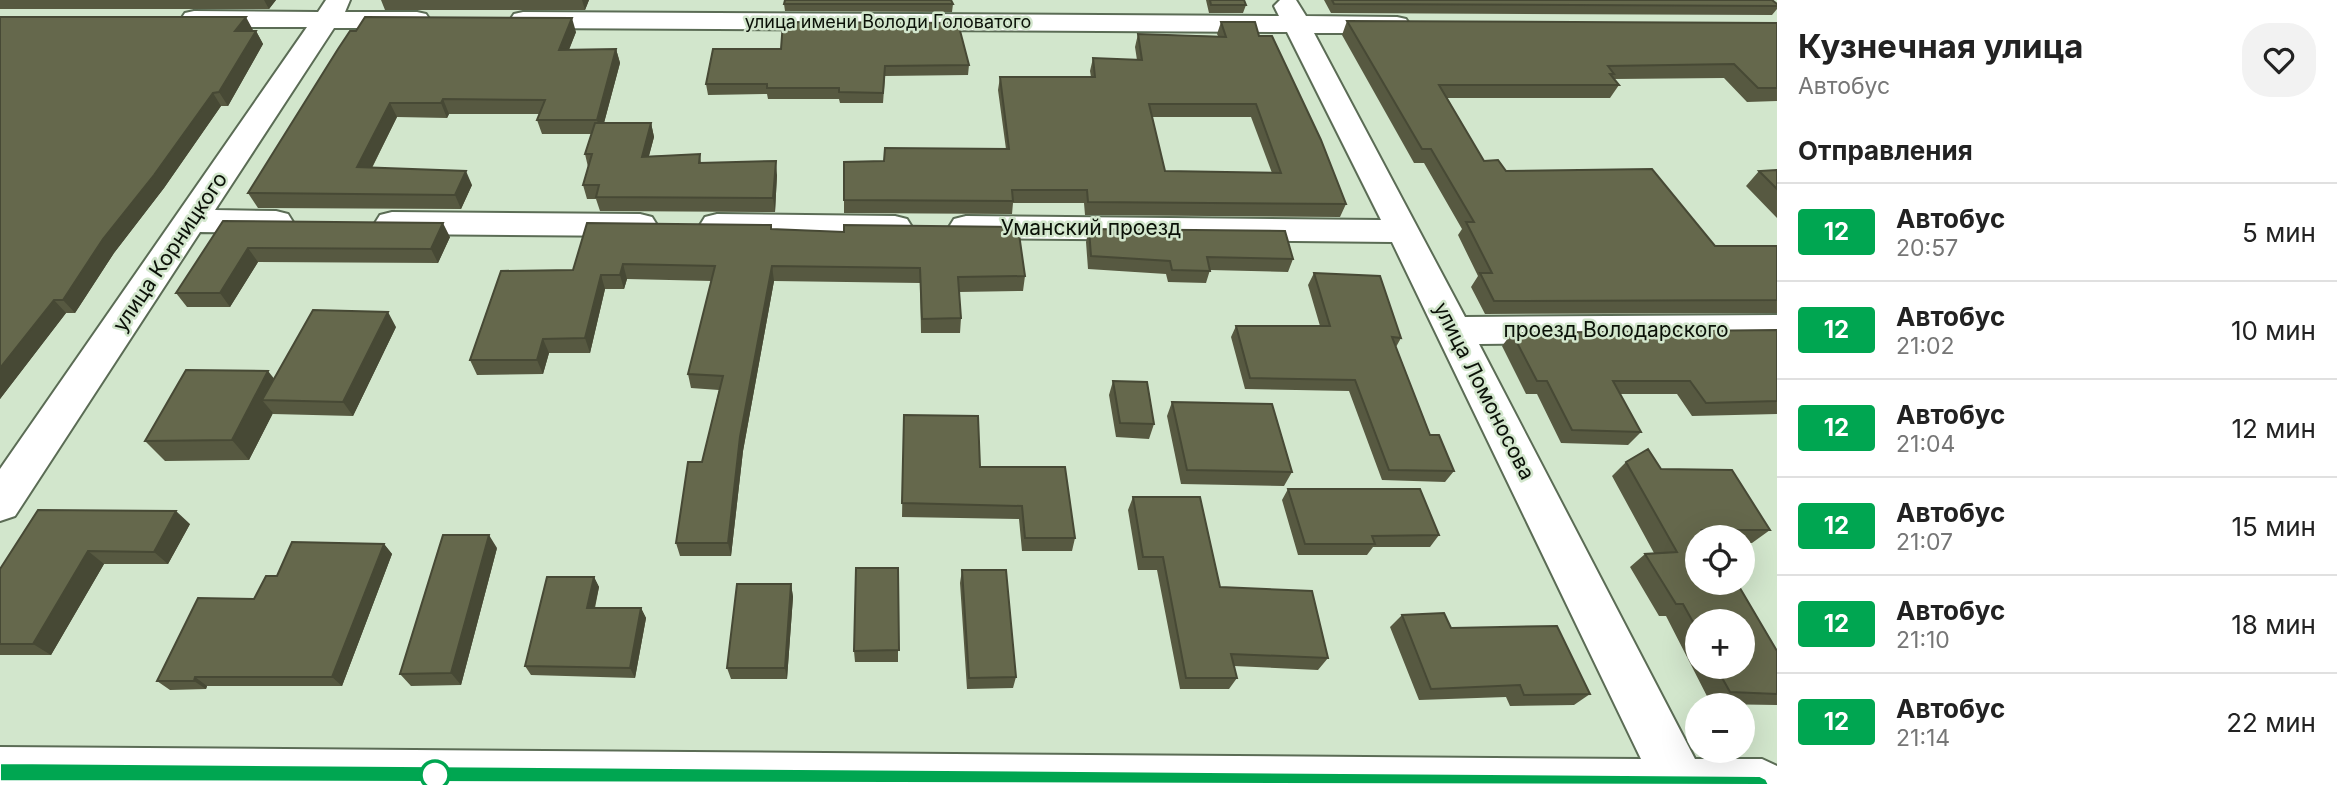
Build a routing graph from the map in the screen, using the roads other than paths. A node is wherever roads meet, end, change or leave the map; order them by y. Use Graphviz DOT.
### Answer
graph roads {
  1 [pos="333,10"];
  2 [pos="1290,12"];
  3 [pos="163,19"];
  4 [pos="438,20"];
  5 [pos="493,20"];
  6 [pos="1420,25"];
  7 [pos="190,221"];
  8 [pos="302,222"];
  9 [pos="358,222"];
  10 [pos="1403,231"];
  11 [pos="1777,328"];
  12 [pos="1454,331"];
  13 [pos="0,503"];
  14 [pos="0,772"];
  15 [pos="1681,785"];
  16 [pos="1762,785"];
  1 -- 3 [label="street"];
  1 -- 4 [label="street"];
  1 -- 7 [label="street, улица Корницкого"];
  2 -- 5 [label="street, улица имени Володи Головатого"];
  2 -- 6 [label="street, улица имени Володи Головатого"];
  2 -- 10 [label="street, улица Ломоносова"];
  7 -- 8 [label="street"];
  7 -- 13 [label="street, улица Корницкого"];
  9 -- 10 [label="street, Уманский проезд"];
  10 -- 12 [label="street, улица Ломоносова"];
  11 -- 12 [label="street, проезд Володарского"];
  12 -- 15 [label="street, улица Ломоносова"];
  14 -- 15 [label="street"];
  15 -- 16 [label="street"];
}
